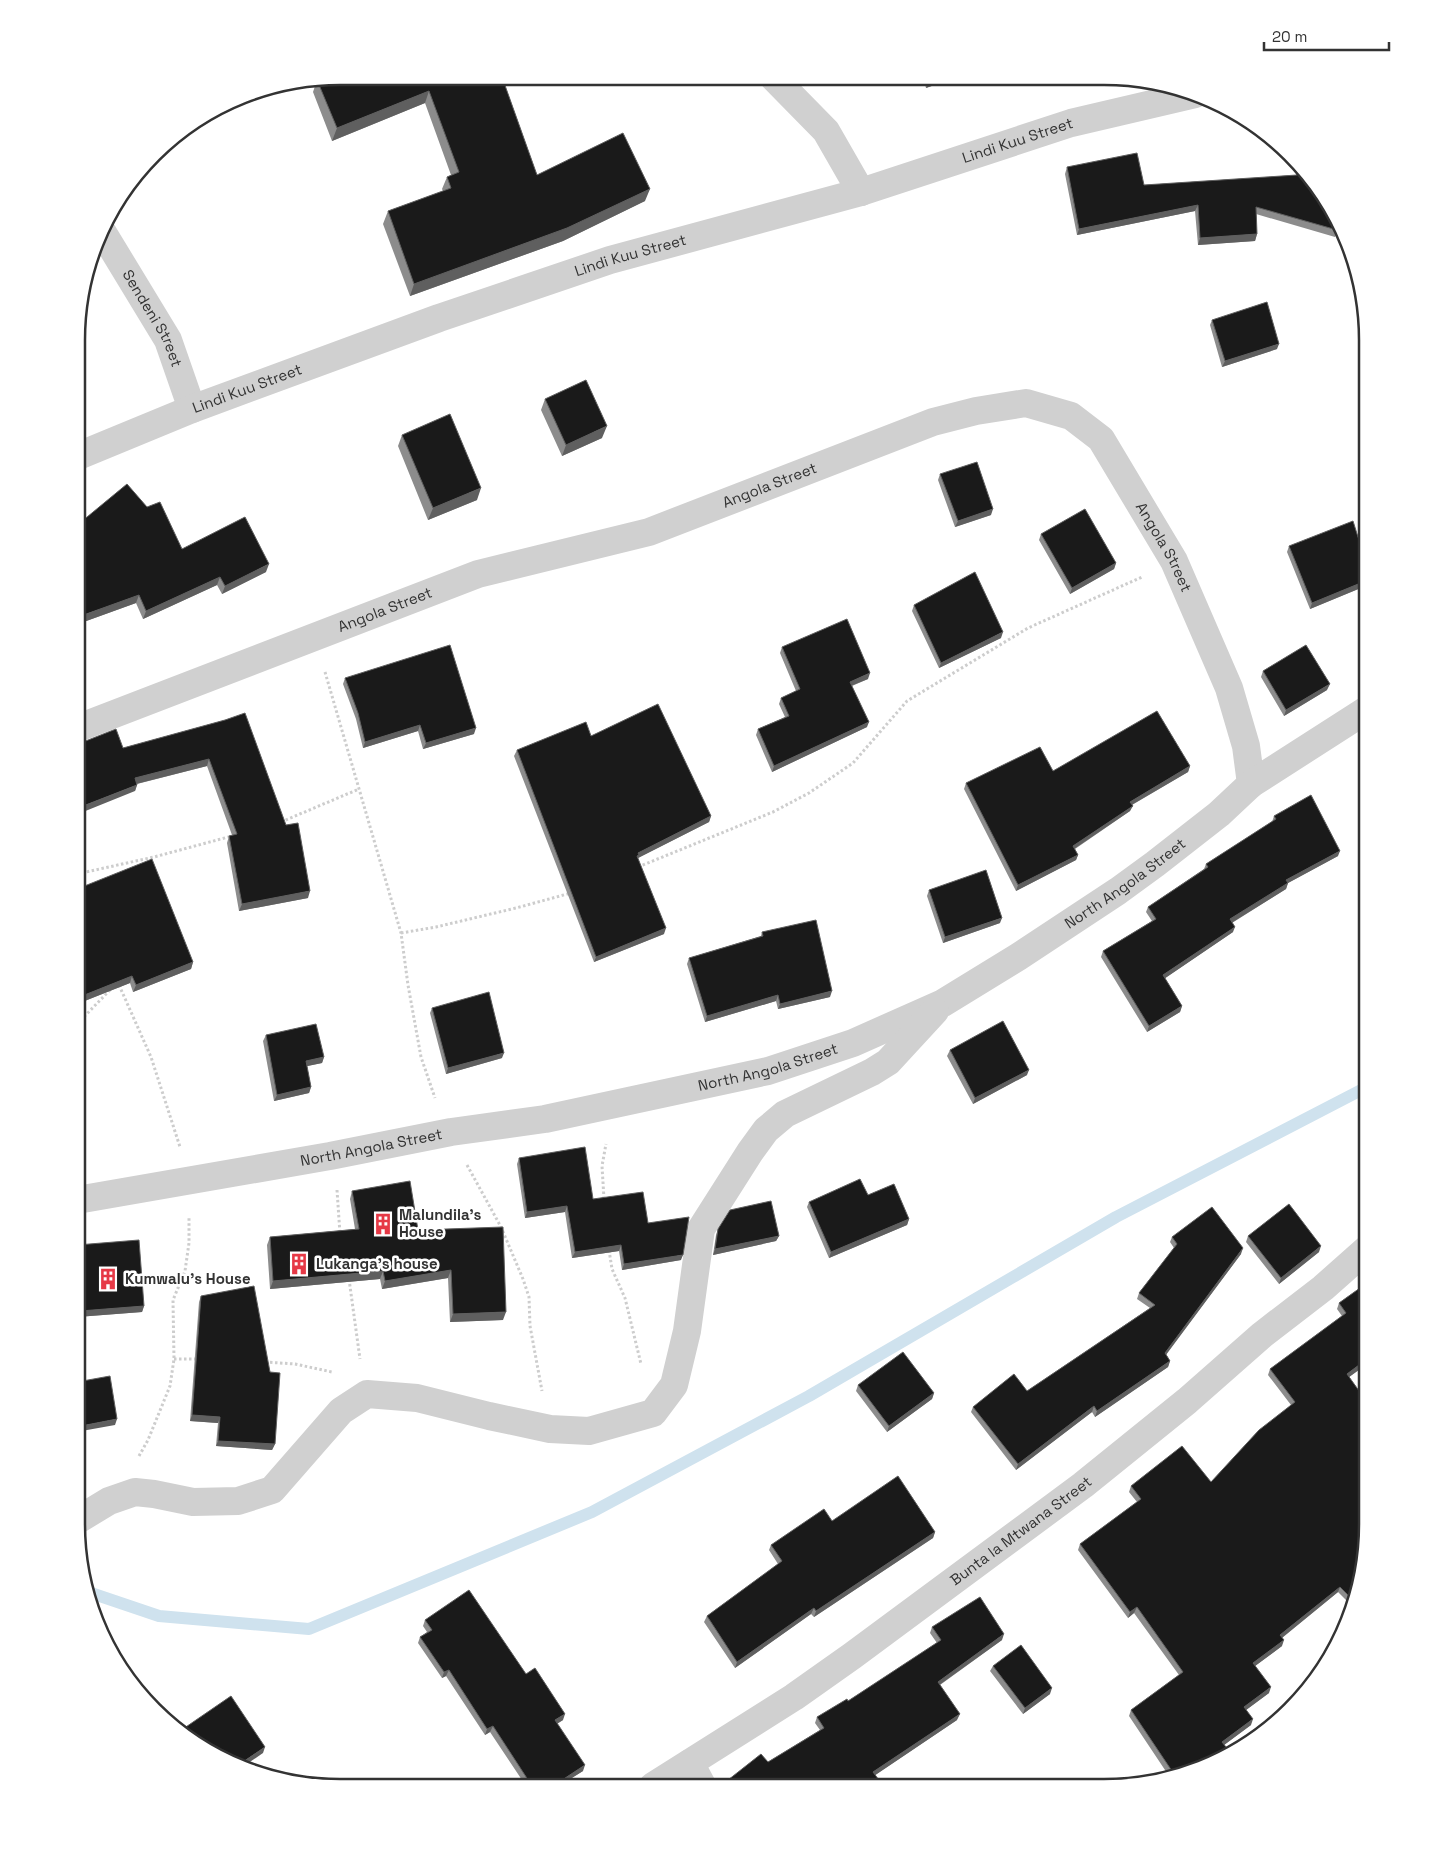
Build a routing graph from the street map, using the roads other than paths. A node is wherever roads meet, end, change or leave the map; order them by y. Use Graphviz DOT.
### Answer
graph roads {
  1 [pos="781,85"];
  2 [pos="1181,97"];
  3 [pos="861,192"];
  4 [pos="106,238"];
  5 [pos="192,409"];
  6 [pos="85,453"];
  7 [pos="1359,715"];
  8 [pos="85,725"];
  9 [pos="1251,784"];
  10 [pos="943,1003"];
  11 [pos="85,1199"];
  12 [pos="1359,1256"];
  13 [pos="85,1516"];
  14 [pos="690,1763"];
  15 [pos="664,1779"];
  16 [pos="699,1779"];
  1 -- 3 [label="street"];
  2 -- 3 [label="street, Lindi Kuu Street"];
  3 -- 5 [label="street, Lindi Kuu Street"];
  4 -- 5 [label="street, Sendeni Street"];
  5 -- 6 [label="street, Lindi Kuu Street"];
  7 -- 9 [label="street, North Angola Street"];
  8 -- 9 [label="street, Angola Street"];
  9 -- 10 [label="street, North Angola Street"];
  10 -- 11 [label="street, North Angola Street"];
  10 -- 13 [label="street"];
  12 -- 14 [label="street, Bunta la Mtwana Street"];
  14 -- 15 [label="street, Bunta la Mtwana Street"];
  14 -- 16 [label="street"];
}
